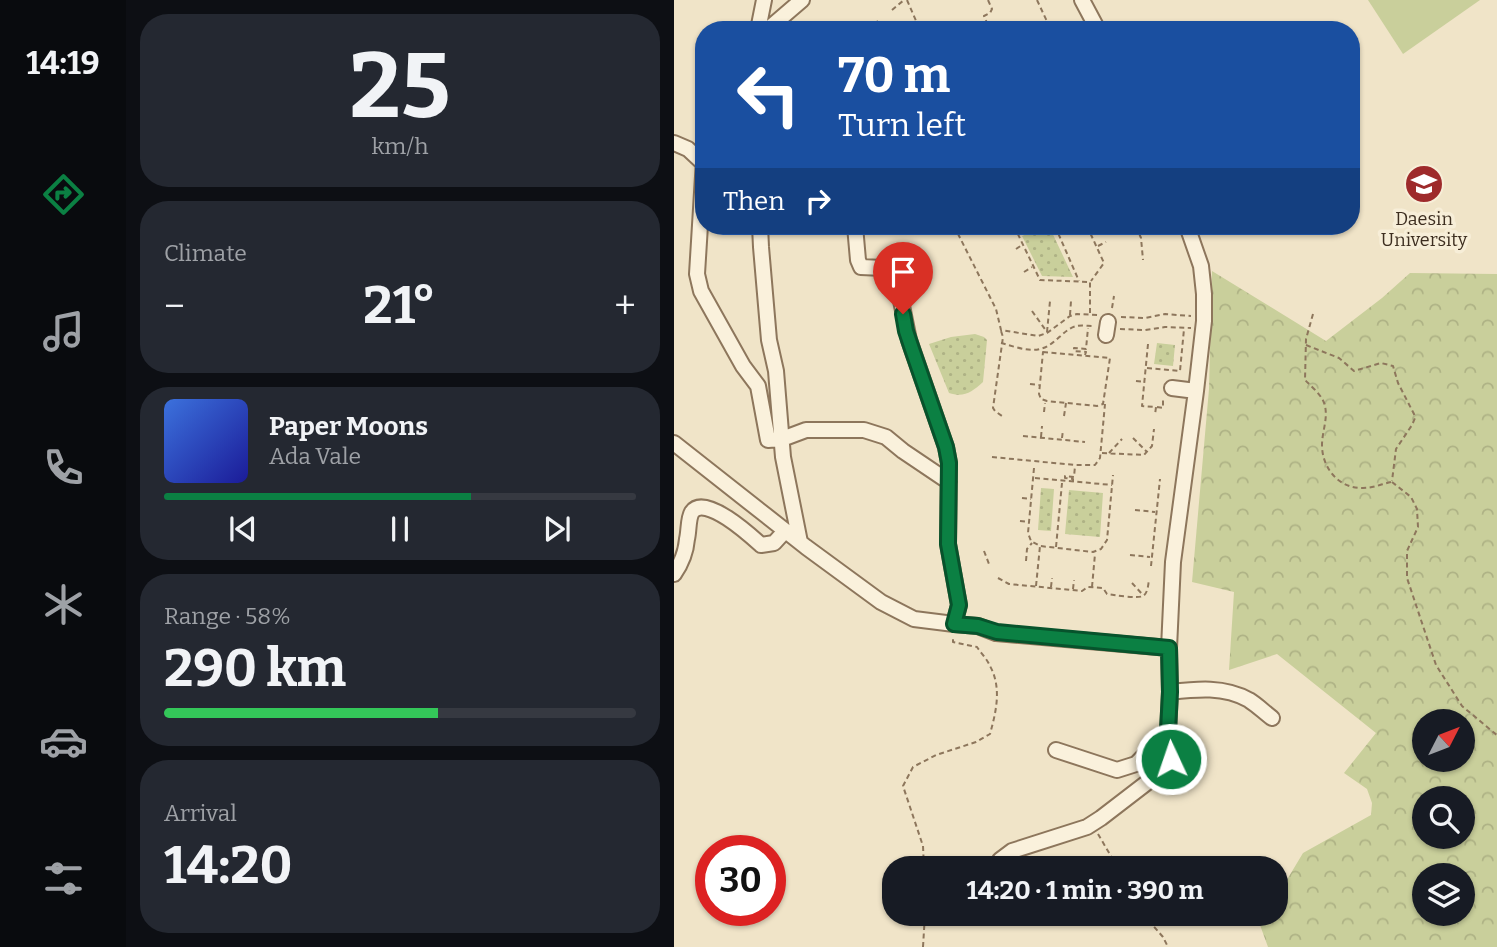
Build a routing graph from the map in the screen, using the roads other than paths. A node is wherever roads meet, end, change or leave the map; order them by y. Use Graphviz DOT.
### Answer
graph roads {
  1 [pos="764,0"];
  2 [pos="802,0"];
  3 [pos="1082,0"];
  4 [pos="760,21"];
  5 [pos="778,21"];
  6 [pos="1088,21"];
  7 [pos="674,143"];
  8 [pos="695,155"];
  9 [pos="700,235"];
  10 [pos="760,235"];
  11 [pos="856,235"];
  12 [pos="1190,235"];
  13 [pos="1196,391"];
  14 [pos="1168,394"];
  15 [pos="782,439"];
  16 [pos="674,443"];
  17 [pos="949,482"];
  18 [pos="785,531"];
  19 [pos="800,542"];
  20 [pos="674,575"];
  21 [pos="952,624"];
  22 [pos="1169,648"];
  23 [pos="1170,692"];
  24 [pos="1272,718"];
  25 [pos="1168,731"];
  26 [pos="1056,750"];
  27 [pos="1005,856"];
  1 -- 4 [label="street"];
  2 -- 5 [label="street"];
  3 -- 6 [label="street"];
  7 -- 8 [label="street"];
  9 -- 15 [label="street"];
  10 -- 15 [label="street"];
  11 -- 17 [label="street"];
  12 -- 13 [label="street"];
  13 -- 14 [label="street"];
  13 -- 22 [label="street"];
  15 -- 17 [label="street"];
  15 -- 19 [label="street"];
  16 -- 18 [label="street"];
  17 -- 21 [label="street"];
  18 -- 19 [label="street"];
  18 -- 20 [label="street"];
  19 -- 21 [label="street"];
  21 -- 22 [label="street"];
  22 -- 23 [label="street"];
  23 -- 24 [label="street"];
  23 -- 25 [label="street"];
  25 -- 26 [label="street"];
  25 -- 27 [label="street"];
}
